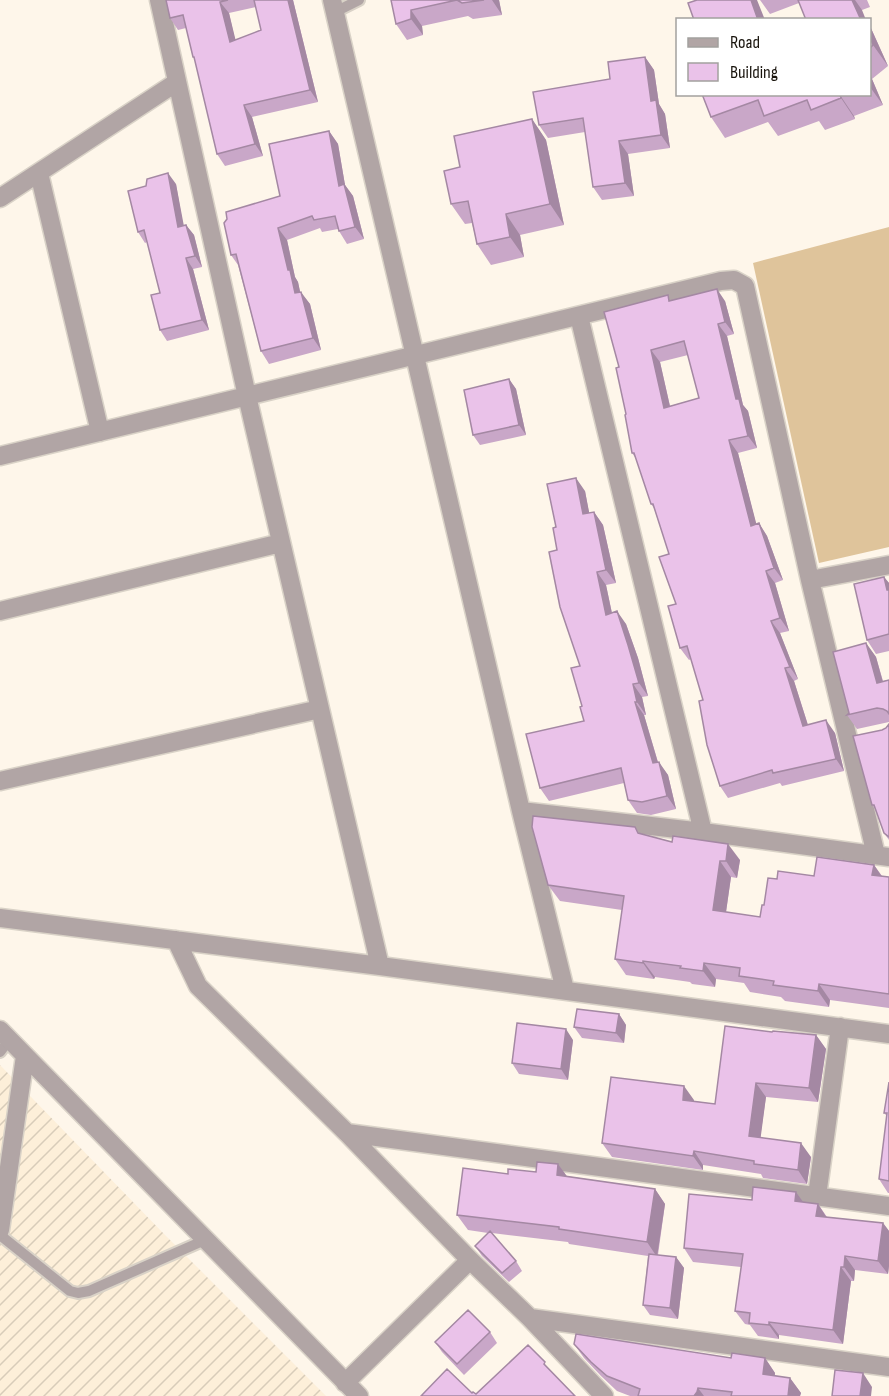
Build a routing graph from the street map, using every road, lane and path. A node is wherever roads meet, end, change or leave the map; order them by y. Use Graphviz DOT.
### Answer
graph roads {
  1 [pos="159,0"];
  2 [pos="359,0"];
  3 [pos="333,6"];
  4 [pos="177,82"];
  5 [pos="39,173"];
  6 [pos="0,198"];
  7 [pos="579,315"];
  8 [pos="415,355"];
  9 [pos="247,396"];
  10 [pos="100,432"];
  11 [pos="0,456"];
  12 [pos="281,543"];
  13 [pos="889,565"];
  14 [pos="810,579"];
  15 [pos="0,611"];
  16 [pos="320,709"];
  17 [pos="869,737"];
  18 [pos="849,742"];
  19 [pos="0,781"];
  20 [pos="521,811"];
  21 [pos="702,832"];
  22 [pos="883,856"];
  23 [pos="0,918"];
  24 [pos="176,940"];
  25 [pos="380,966"];
  26 [pos="565,990"];
  27 [pos="840,1027"];
  28 [pos="889,1034"];
  29 [pos="3,1041"];
  30 [pos="26,1056"];
  31 [pos="347,1133"];
  32 [pos="817,1196"];
  33 [pos="889,1206"];
  34 [pos="0,1230"];
  35 [pos="0,1235"];
  36 [pos="205,1240"];
  37 [pos="470,1260"];
  38 [pos="530,1318"];
  39 [pos="889,1367"];
  40 [pos="345,1383"];
  41 [pos="359,1396"];
  42 [pos="604,1396"];
  1 -- 4 [label="street"];
  2 -- 3 [label="lane"];
  3 -- 8 [label="street"];
  4 -- 5 [label="street"];
  4 -- 9 [label="street"];
  5 -- 6 [label="street"];
  5 -- 10 [label="street"];
  7 -- 8 [label="street"];
  7 -- 14 [label="street"];
  7 -- 21 [label="street"];
  8 -- 9 [label="street"];
  8 -- 20 [label="street"];
  9 -- 10 [label="street"];
  9 -- 12 [label="street"];
  10 -- 11 [label="street"];
  12 -- 15 [label="street"];
  12 -- 16 [label="street"];
  13 -- 14 [label="street"];
  14 -- 18 [label="street"];
  16 -- 19 [label="street"];
  16 -- 25 [label="street"];
  17 -- 18 [label="street"];
  18 -- 22 [label="street"];
  20 -- 21 [label="street"];
  20 -- 26 [label="street"];
  21 -- 22 [label="street"];
  23 -- 24 [label="street"];
  24 -- 25 [label="street"];
  24 -- 31 [label="street"];
  25 -- 26 [label="street"];
  26 -- 27 [label="street"];
  27 -- 28 [label="street"];
  27 -- 32 [label="street"];
  29 -- 30 [label="street"];
  30 -- 34 [label="street"];
  30 -- 36 [label="street"];
  31 -- 32 [label="street"];
  31 -- 37 [label="street"];
  32 -- 33 [label="street"];
  35 -- 36 [label="lane"];
  36 -- 40 [label="street"];
  37 -- 38 [label="street"];
  37 -- 40 [label="street"];
  38 -- 39 [label="street"];
  38 -- 42 [label="street"];
  40 -- 41 [label="street"];
}
